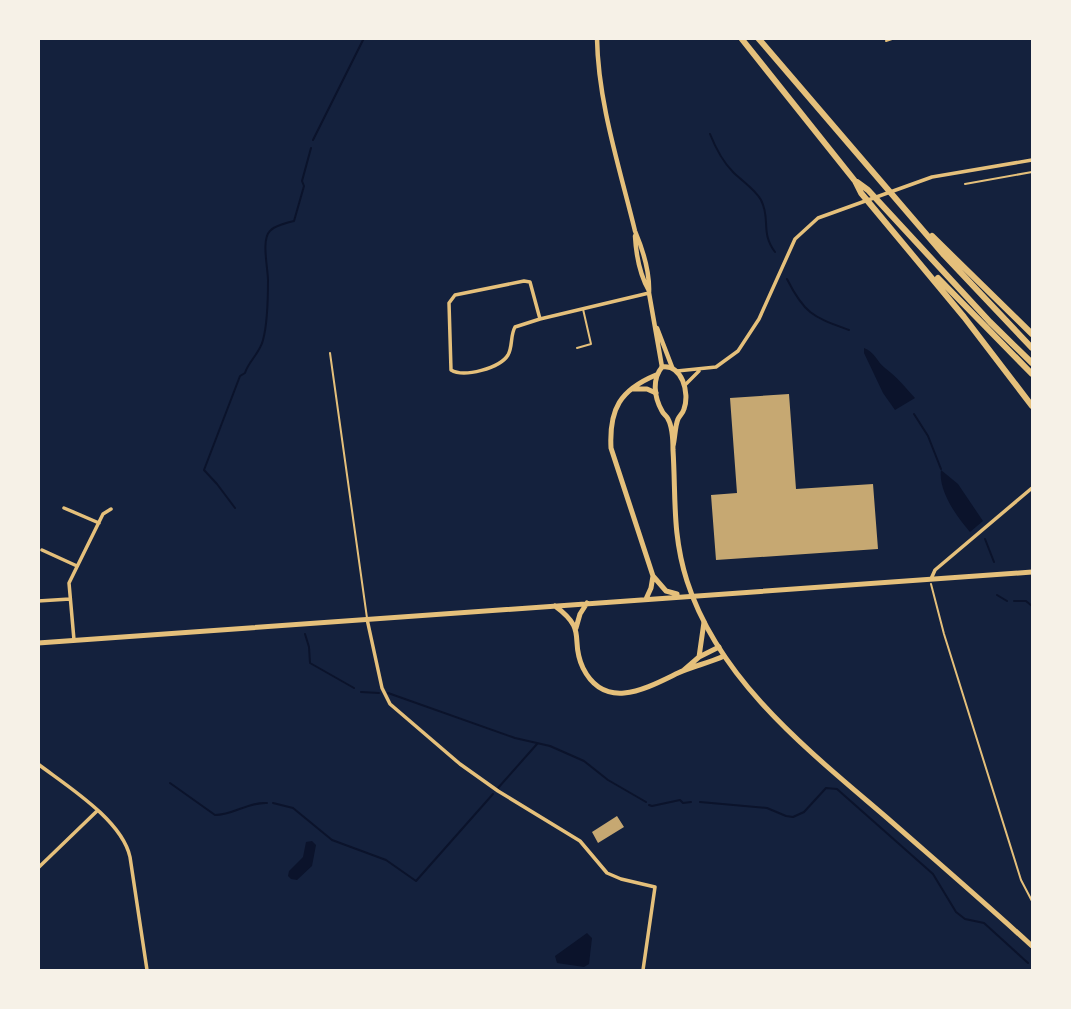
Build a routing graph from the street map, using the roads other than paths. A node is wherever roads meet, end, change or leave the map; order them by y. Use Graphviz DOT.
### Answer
graph roads {
  1 [pos="597,38"];
  2 [pos="741,38"];
  3 [pos="758,38"];
  4 [pos="895,38"];
  5 [pos="886,41"];
  6 [pos="1032,160"];
  7 [pos="1032,172"];
  8 [pos="965,184"];
  9 [pos="864,192"];
  10 [pos="901,205"];
  11 [pos="905,244"];
  12 [pos="649,293"];
  13 [pos="583,308"];
  14 [pos="540,318"];
  15 [pos="657,327"];
  16 [pos="1032,334"];
  17 [pos="577,348"];
  18 [pos="1032,348"];
  19 [pos="330,353"];
  20 [pos="1032,363"];
  21 [pos="662,367"];
  22 [pos="675,369"];
  23 [pos="701,370"];
  24 [pos="1032,374"];
  25 [pos="656,375"];
  26 [pos="684,386"];
  27 [pos="632,389"];
  28 [pos="656,393"];
  29 [pos="1032,406"];
  30 [pos="668,418"];
  31 [pos="678,419"];
  32 [pos="673,446"];
  33 [pos="1032,488"];
  34 [pos="64,508"];
  35 [pos="111,509"];
  36 [pos="99,523"];
  37 [pos="42,550"];
  38 [pos="77,566"];
  39 [pos="1032,572"];
  40 [pos="653,576"];
  41 [pos="930,579"];
  42 [pos="687,595"];
  43 [pos="70,599"];
  44 [pos="646,599"];
  45 [pos="38,601"];
  46 [pos="587,603"];
  47 [pos="555,606"];
  48 [pos="367,619"];
  49 [pos="704,622"];
  50 [pos="576,628"];
  51 [pos="74,640"];
  52 [pos="38,643"];
  53 [pos="719,647"];
  54 [pos="724,656"];
  55 [pos="699,657"];
  56 [pos="681,672"];
  57 [pos="38,764"];
  58 [pos="97,810"];
  59 [pos="38,868"];
  60 [pos="1032,946"];
  61 [pos="147,971"];
  62 [pos="643,971"];
  1 -- 12 [label="street"];
  2 -- 9 [label="highway"];
  3 -- 10 [label="highway"];
  4 -- 5 [label="lane"];
  6 -- 23 [label="street"];
  7 -- 8 [label="lane"];
  9 -- 11 [label="highway"];
  9 -- 20 [label="highway"];
  10 -- 16 [label="highway"];
  10 -- 18 [label="highway"];
  11 -- 24 [label="highway"];
  11 -- 29 [label="highway"];
  12 -- 13 [label="street"];
  12 -- 15 [label="street"];
  13 -- 14 [label="street"];
  13 -- 17 [label="lane"];
  14 -- 14 [label="street"];
  15 -- 21 [label="street"];
  15 -- 22 [label="street"];
  19 -- 48 [label="lane"];
  21 -- 22 [label="main road"];
  21 -- 25 [label="main road"];
  22 -- 23 [label="street"];
  22 -- 26 [label="main road"];
  23 -- 26 [label="street"];
  25 -- 27 [label="main road"];
  25 -- 28 [label="main road"];
  26 -- 31 [label="main road"];
  27 -- 28 [label="main road"];
  27 -- 40 [label="main road"];
  28 -- 30 [label="main road"];
  30 -- 31 [label="main road"];
  30 -- 32 [label="main road"];
  31 -- 32 [label="main road"];
  32 -- 49 [label="main road"];
  33 -- 41 [label="street"];
  34 -- 36 [label="street"];
  35 -- 36 [label="street"];
  36 -- 38 [label="street"];
  37 -- 38 [label="street"];
  38 -- 43 [label="street"];
  39 -- 41 [label="main road"];
  40 -- 42 [label="main road"];
  40 -- 44 [label="main road"];
  41 -- 42 [label="main road"];
  42 -- 44 [label="main road"];
  43 -- 45 [label="street"];
  43 -- 51 [label="street"];
  44 -- 46 [label="main road"];
  46 -- 47 [label="main road"];
  46 -- 50 [label="main road"];
  47 -- 48 [label="main road"];
  47 -- 50 [label="main road"];
  48 -- 51 [label="main road"];
  48 -- 62 [label="street"];
  49 -- 53 [label="main road"];
  49 -- 55 [label="main road"];
  50 -- 56 [label="main road"];
  51 -- 52 [label="main road"];
  53 -- 54 [label="main road"];
  53 -- 55 [label="main road"];
  54 -- 56 [label="main road"];
  54 -- 60 [label="main road"];
  55 -- 56 [label="main road"];
  57 -- 58 [label="street"];
  58 -- 59 [label="street"];
  58 -- 61 [label="street"];
}
